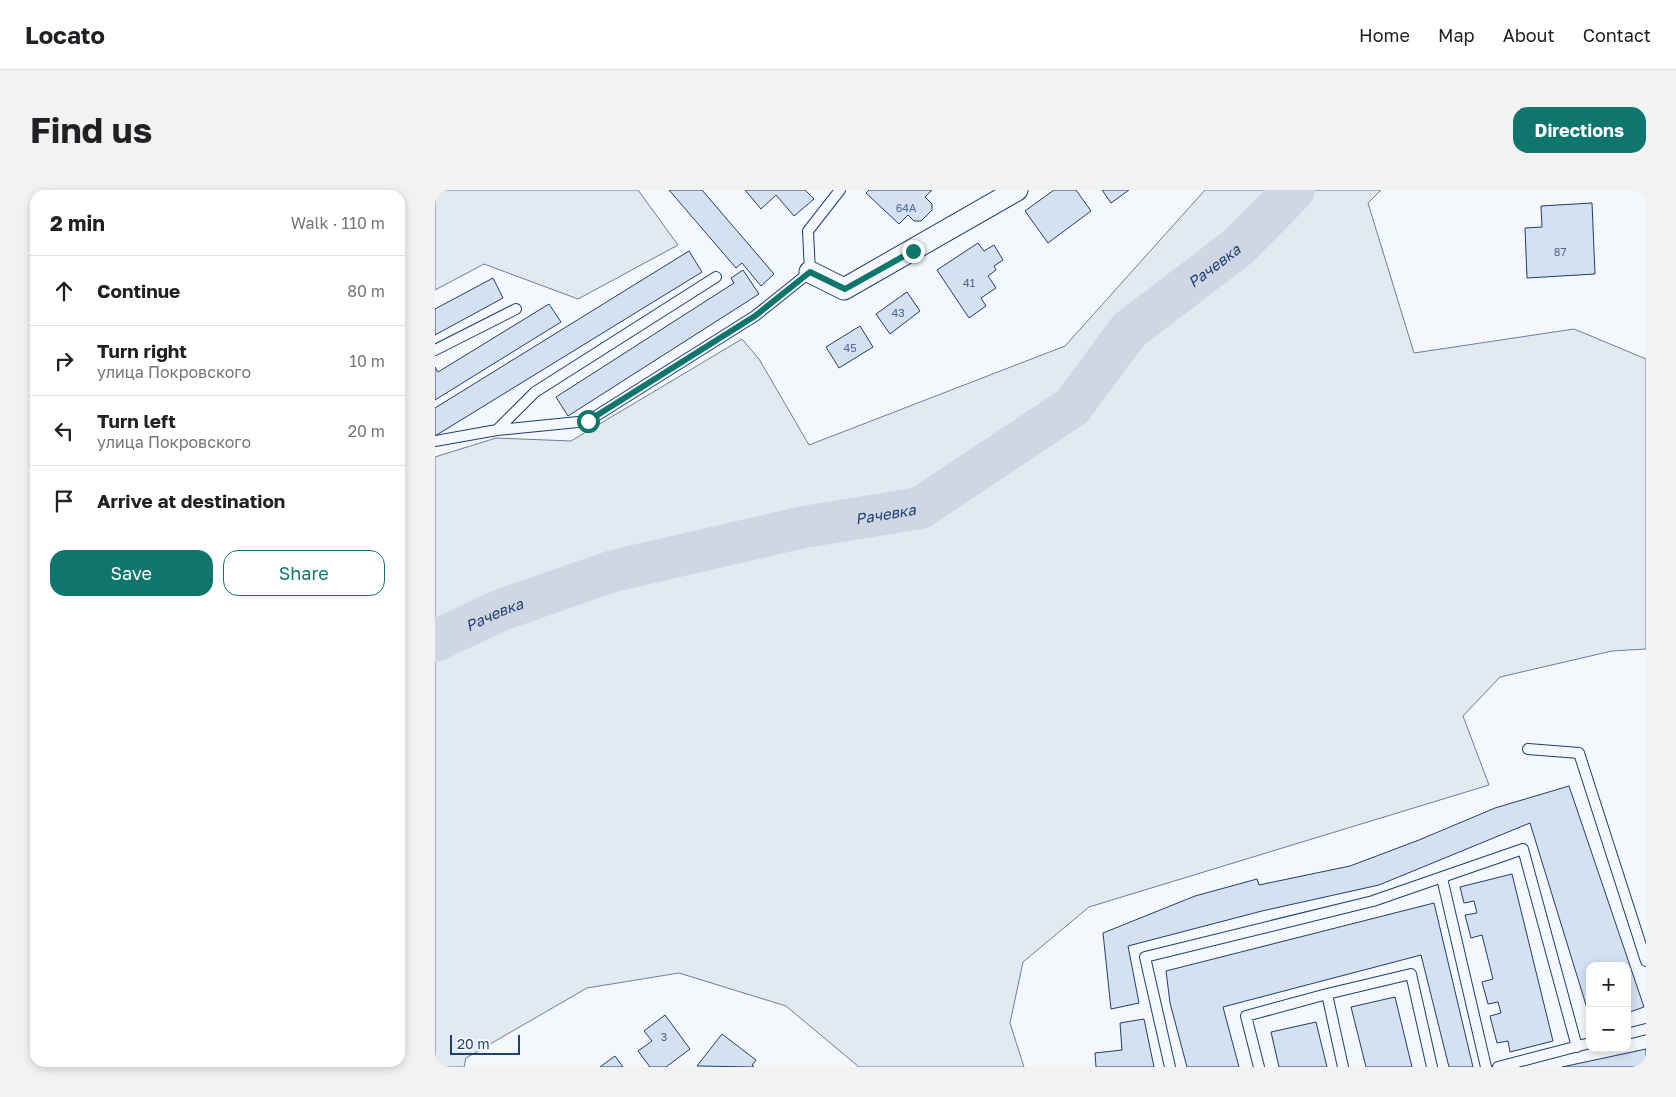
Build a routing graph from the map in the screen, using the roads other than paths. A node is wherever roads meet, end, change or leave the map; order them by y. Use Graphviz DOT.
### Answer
graph roads {
  1 [pos="1017,190"];
  2 [pos="835,192"];
  3 [pos="810,272"];
  4 [pos="716,277"];
  5 [pos="516,309"];
  6 [pos="435,350"];
  7 [pos="497,430"];
  8 [pos="435,441"];
  9 [pos="1528,749"];
  10 [pos="1442,878"];
  11 [pos="1646,962"];
  12 [pos="1327,994"];
  13 [pos="1646,1029"];
  14 [pos="1631,1033"];
  15 [pos="1586,1044"];
  16 [pos="1577,1047"];
  17 [pos="1170,1067"];
  18 [pos="1259,1067"];
  19 [pos="1343,1067"];
  20 [pos="1432,1067"];
  21 [pos="1486,1067"];
  22 [pos="1498,1067"];
  1 -- 3 [label="street"];
  2 -- 3 [label="lane"];
  3 -- 7 [label="lane"];
  4 -- 7 [label="lane"];
  5 -- 6 [label="lane"];
  7 -- 8 [label="lane"];
  9 -- 11 [label="lane"];
  10 -- 16 [label="lane"];
  10 -- 17 [label="lane"];
  10 -- 21 [label="lane"];
  12 -- 18 [label="lane"];
  12 -- 19 [label="lane"];
  12 -- 20 [label="lane"];
  13 -- 14 [label="lane"];
  15 -- 16 [label="lane"];
  16 -- 22 [label="lane"];
}
